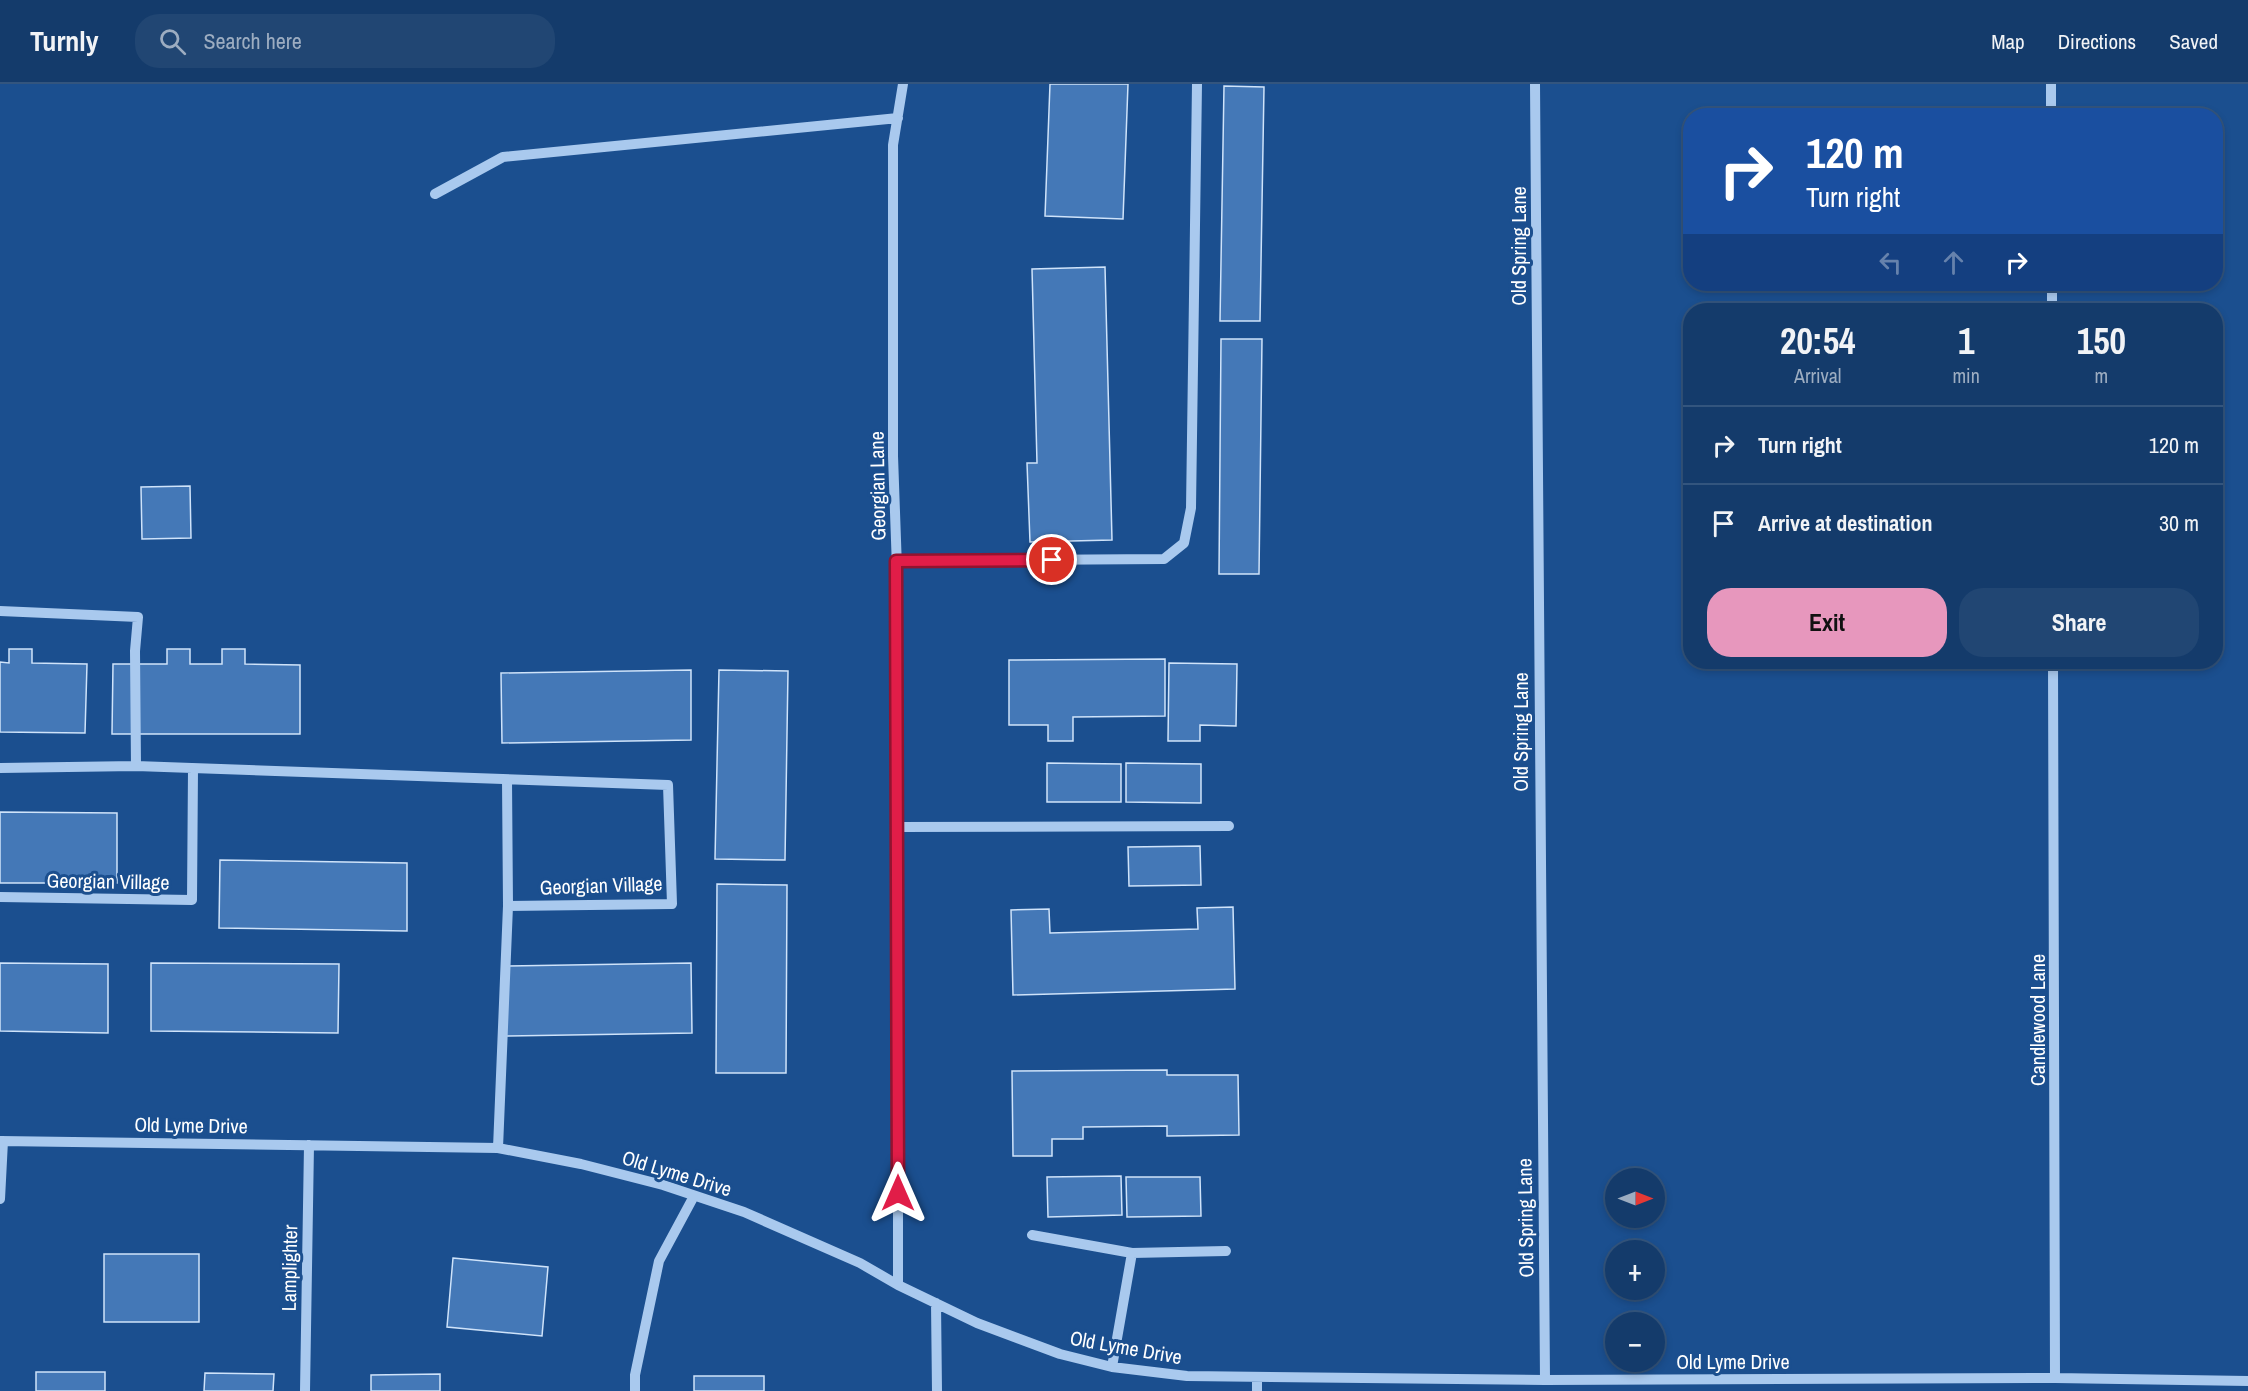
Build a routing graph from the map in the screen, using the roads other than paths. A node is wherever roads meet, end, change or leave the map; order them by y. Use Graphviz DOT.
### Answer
graph roads {
  1 [pos="903,84"];
  2 [pos="1197,84"];
  3 [pos="1535,84"];
  4 [pos="2051,84"];
  5 [pos="2051,108"];
  6 [pos="898,118"];
  7 [pos="435,194"];
  8 [pos="896,561"];
  9 [pos="0,611"];
  10 [pos="2054,669"];
  11 [pos="136,766"];
  12 [pos="0,768"];
  13 [pos="193,769"];
  14 [pos="507,780"];
  15 [pos="1228,826"];
  16 [pos="898,827"];
  17 [pos="0,897"];
  18 [pos="508,906"];
  19 [pos="1,1141"];
  20 [pos="309,1145"];
  21 [pos="498,1148"];
  22 [pos="694,1196"];
  23 [pos="0,1199"];
  24 [pos="1032,1235"];
  25 [pos="1226,1251"];
  26 [pos="1132,1253"];
  27 [pos="898,1285"];
  28 [pos="936,1303"];
  29 [pos="1112,1366"];
  30 [pos="1257,1377"];
  31 [pos="2055,1378"];
  32 [pos="1545,1380"];
  33 [pos="2248,1381"];
  34 [pos="305,1391"];
  35 [pos="635,1391"];
  36 [pos="937,1391"];
  37 [pos="1257,1391"];
  1 -- 6 [label="street, Georgian Lane"];
  2 -- 8 [label="street"];
  3 -- 32 [label="street, Old Spring Lane"];
  4 -- 5 [label="street"];
  6 -- 7 [label="street"];
  6 -- 8 [label="street, Georgian Lane"];
  8 -- 16 [label="street, Georgian Lane"];
  9 -- 11 [label="street"];
  10 -- 31 [label="street, Candlewood Lane"];
  11 -- 12 [label="street, Georgian Village"];
  11 -- 13 [label="street, Georgian Village"];
  13 -- 14 [label="street, Georgian Village"];
  13 -- 17 [label="street, Georgian Village"];
  14 -- 18 [label="street"];
  14 -- 18 [label="street, Georgian Village"];
  15 -- 16 [label="street"];
  16 -- 27 [label="street, Georgian Lane"];
  18 -- 21 [label="street"];
  19 -- 20 [label="street, Old Lyme Drive"];
  19 -- 23 [label="street"];
  20 -- 21 [label="street, Old Lyme Drive"];
  20 -- 34 [label="street, Lamplighter"];
  21 -- 22 [label="street, Old Lyme Drive"];
  22 -- 27 [label="street, Old Lyme Drive"];
  22 -- 35 [label="street"];
  24 -- 26 [label="street"];
  25 -- 26 [label="street"];
  26 -- 29 [label="street"];
  27 -- 28 [label="street, Old Lyme Drive"];
  28 -- 29 [label="street, Old Lyme Drive"];
  28 -- 36 [label="street"];
  29 -- 30 [label="street, Old Lyme Drive"];
  30 -- 32 [label="street, Old Lyme Drive"];
  30 -- 37 [label="street"];
  31 -- 32 [label="street, Old Lyme Drive"];
  31 -- 33 [label="street, Old Lyme Drive"];
}
